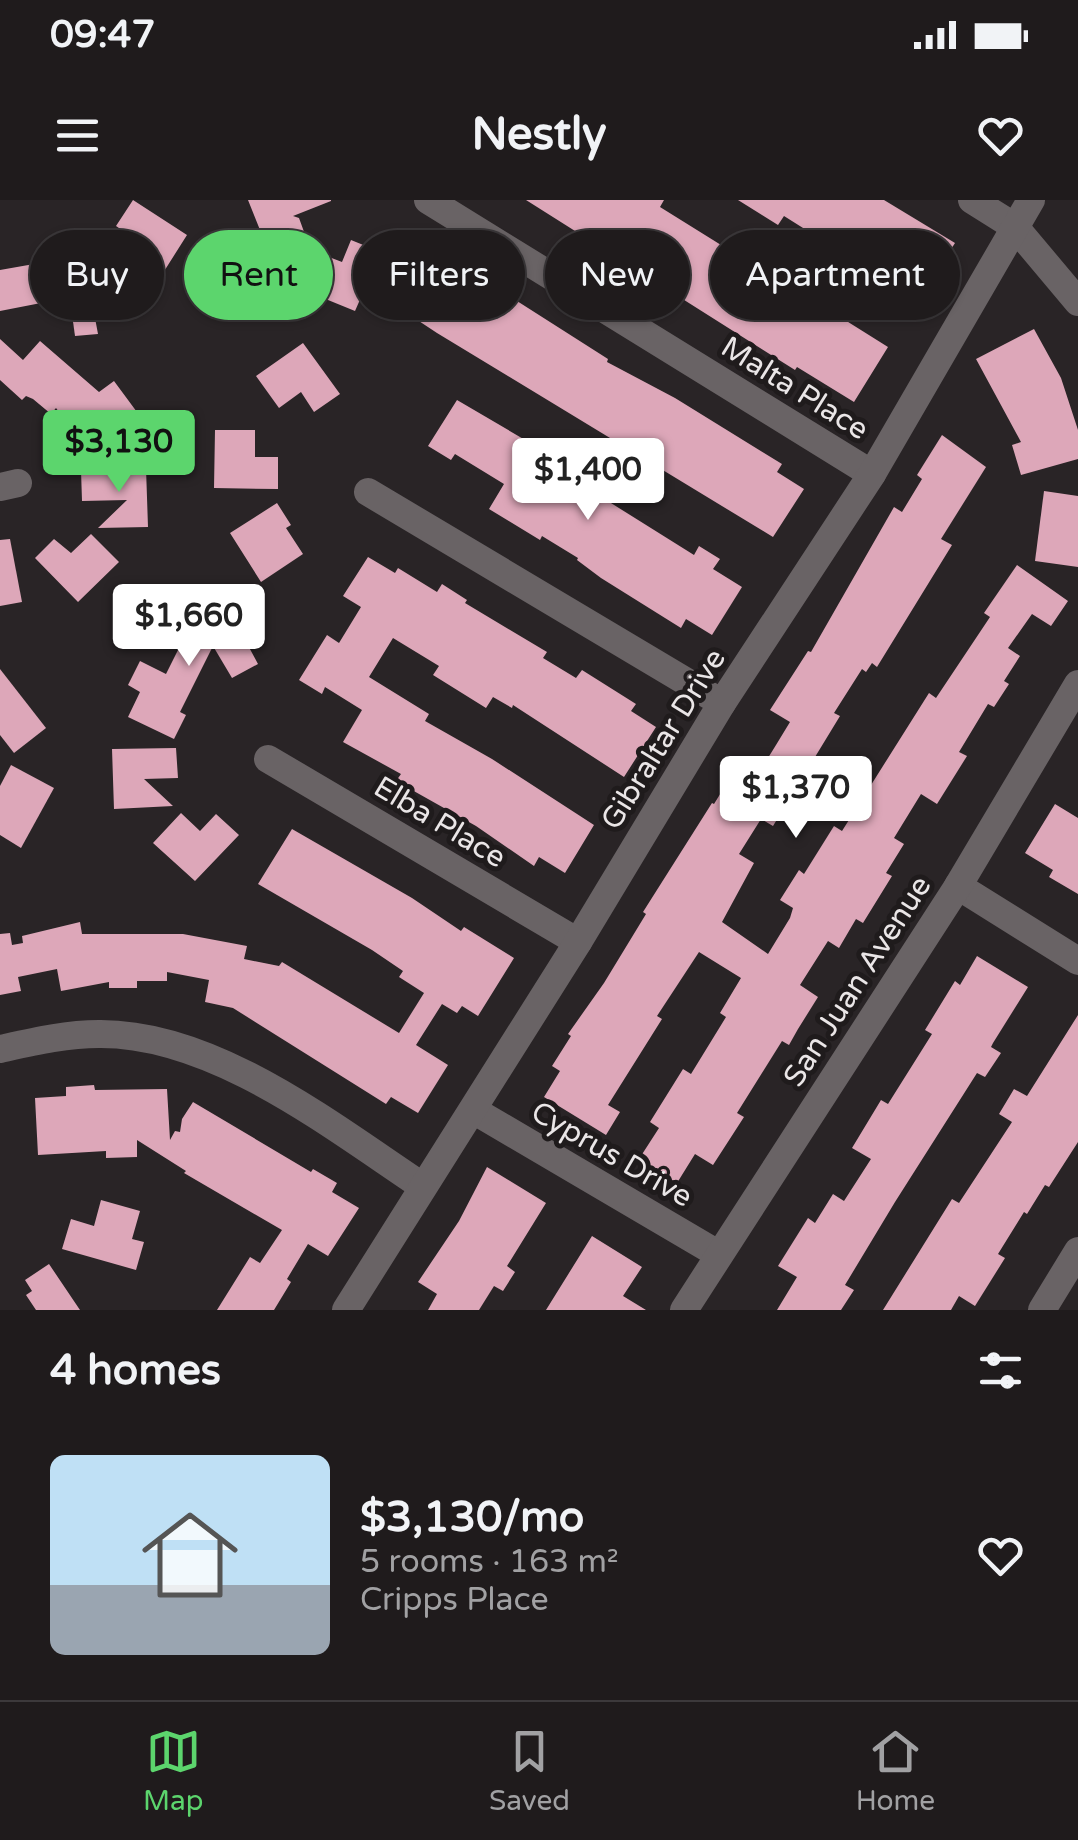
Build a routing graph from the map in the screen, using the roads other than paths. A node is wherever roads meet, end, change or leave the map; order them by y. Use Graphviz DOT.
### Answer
graph roads {
  1 [pos="428,200"];
  2 [pos="972,200"];
  3 [pos="1031,200"];
  4 [pos="1015,227"];
  5 [pos="1078,302"];
  6 [pos="872,474"];
  7 [pos="368,492"];
  8 [pos="1078,684"];
  9 [pos="722,704"];
  10 [pos="268,759"];
  11 [pos="958,886"];
  12 [pos="578,942"];
  13 [pos="1078,961"];
  14 [pos="0,1049"];
  15 [pos="473,1110"];
  16 [pos="422,1186"];
  17 [pos="1078,1252"];
  18 [pos="718,1254"];
  19 [pos="346,1310"];
  20 [pos="684,1310"];
  21 [pos="1042,1310"];
  1 -- 6 [label="street, Malta Place"];
  2 -- 4 [label="street"];
  3 -- 4 [label="street, Gibraltar Drive"];
  4 -- 5 [label="street"];
  4 -- 6 [label="street, Gibraltar Drive"];
  6 -- 9 [label="street, Gibraltar Drive"];
  7 -- 9 [label="street"];
  8 -- 11 [label="street, San Juan Avenue"];
  9 -- 12 [label="street, Gibraltar Drive"];
  10 -- 12 [label="street, Elba Place"];
  11 -- 13 [label="street"];
  11 -- 18 [label="street, San Juan Avenue"];
  12 -- 15 [label="street, Gibraltar Drive"];
  14 -- 16 [label="street"];
  15 -- 16 [label="street, Gibraltar Drive"];
  15 -- 18 [label="street, Cyprus Drive"];
  16 -- 19 [label="street, Gibraltar Drive"];
  17 -- 21 [label="street"];
  18 -- 20 [label="street, San Juan Avenue"];
}
